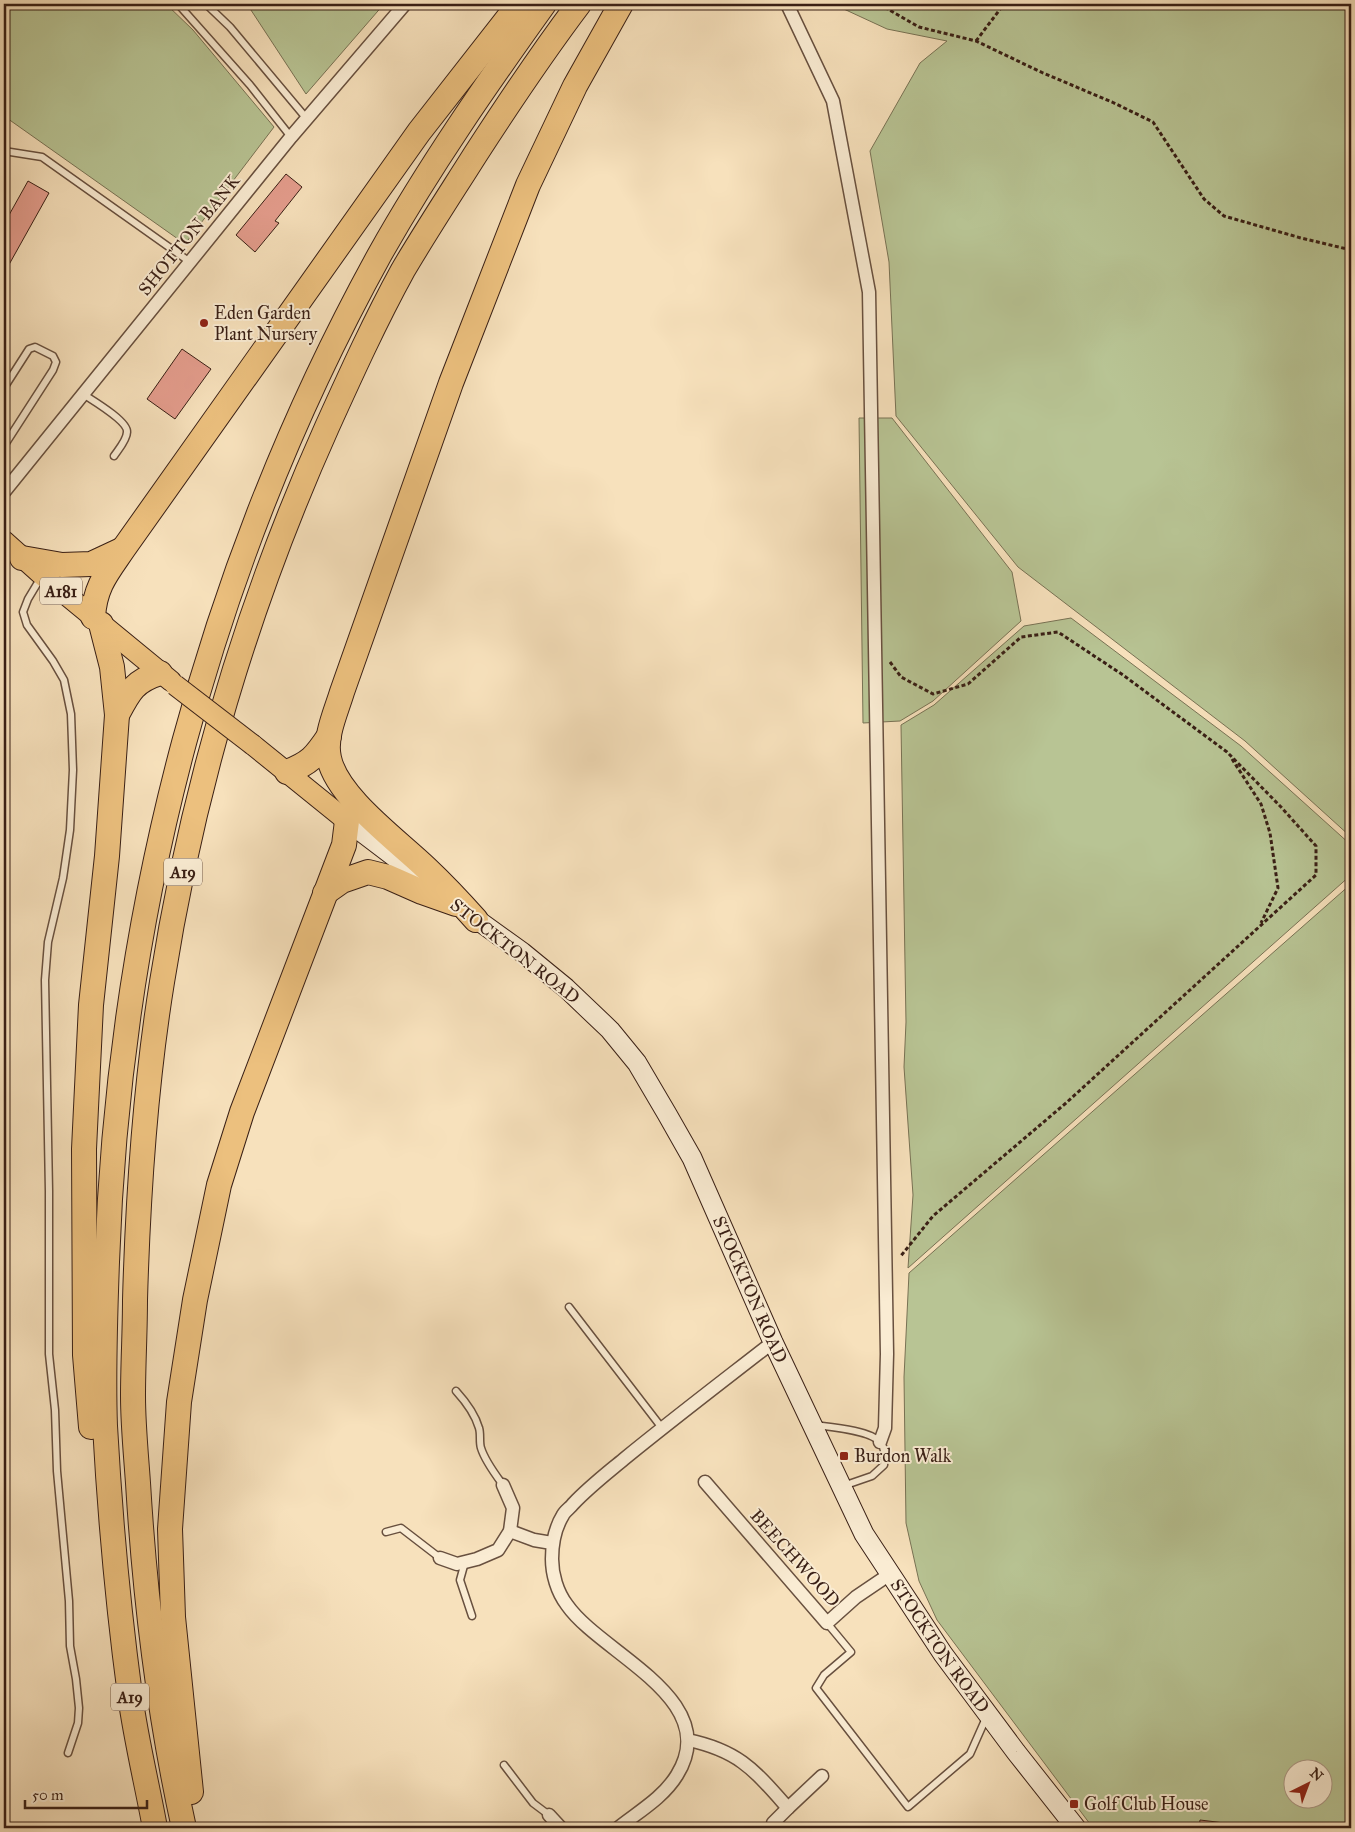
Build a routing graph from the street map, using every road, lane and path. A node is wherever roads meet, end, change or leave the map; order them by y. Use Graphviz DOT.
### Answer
graph roads {
  1 [pos="178,4"];
  2 [pos="206,4"];
  3 [pos="405,4"];
  4 [pos="518,4"];
  5 [pos="544,4"];
  6 [pos="579,4"];
  7 [pos="621,4"];
  8 [pos="787,4"];
  9 [pos="879,4"];
  10 [pos="1004,4"];
  11 [pos="976,41"];
  12 [pos="306,119"];
  13 [pos="291,137"];
  14 [pos="4,151"];
  15 [pos="1351,250"];
  16 [pos="190,262"];
  17 [pos="4,388"];
  18 [pos="83,394"];
  19 [pos="4,446"];
  20 [pos="114,456"];
  21 [pos="4,492"];
  22 [pos="4,541"];
  23 [pos="124,548"];
  24 [pos="22,558"];
  25 [pos="42,575"];
  26 [pos="97,621"];
  27 [pos="875,644"];
  28 [pos="168,679"];
  29 [pos="117,715"];
  30 [pos="329,736"];
  31 [pos="1227,752"];
  32 [pos="287,772"];
  33 [pos="347,821"];
  34 [pos="325,893"];
  35 [pos="456,904"];
  36 [pos="476,920"];
  37 [pos="1260,926"];
  38 [pos="886,1276"];
  39 [pos="569,1307"];
  40 [pos="773,1342"];
  41 [pos="456,1391"];
  42 [pos="813,1425"];
  43 [pos="662,1428"];
  44 [pos="880,1442"];
  45 [pos="704,1482"];
  46 [pos="503,1485"];
  47 [pos="842,1487"];
  48 [pos="386,1532"];
  49 [pos="510,1532"];
  50 [pos="552,1543"];
  51 [pos="440,1558"];
  52 [pos="465,1562"];
  53 [pos="114,1563"];
  54 [pos="890,1574"];
  55 [pos="472,1616"];
  56 [pos="827,1623"];
  57 [pos="988,1714"];
  58 [pos="688,1740"];
  59 [pos="68,1753"];
  60 [pos="504,1766"];
  61 [pos="822,1776"];
  62 [pos="788,1808"];
  63 [pos="549,1814"];
  64 [pos="772,1823"];
  65 [pos="155,1828"];
  66 [pos="184,1828"];
  67 [pos="198,1828"];
  68 [pos="561,1828"];
  69 [pos="618,1828"];
  70 [pos="1076,1828"];
  1 -- 13 [label="lane"];
  2 -- 12 [label="lane"];
  3 -- 12 [label="street, SHOTTON BANK"];
  4 -- 23 [label="highway"];
  5 -- 53 [label="highway, A19"];
  6 -- 66 [label="highway, A19"];
  7 -- 30 [label="highway"];
  8 -- 27 [label="street"];
  9 -- 11 [label="path"];
  10 -- 11 [label="path"];
  11 -- 15 [label="path"];
  12 -- 13 [label="street, SHOTTON BANK"];
  13 -- 16 [label="street, SHOTTON BANK"];
  14 -- 16 [label="lane"];
  16 -- 18 [label="street, SHOTTON BANK"];
  17 -- 19 [label="lane"];
  18 -- 20 [label="lane"];
  18 -- 21 [label="street, SHOTTON BANK"];
  22 -- 24 [label="main road, A181"];
  23 -- 24 [label="highway"];
  23 -- 26 [label="highway"];
  24 -- 25 [label="main road, A181"];
  25 -- 26 [label="main road, A181"];
  25 -- 59 [label="lane"];
  26 -- 28 [label="main road, A181"];
  26 -- 29 [label="highway"];
  27 -- 31 [label="path"];
  27 -- 38 [label="street"];
  28 -- 29 [label="highway"];
  28 -- 32 [label="main road, A181, bridge"];
  29 -- 53 [label="highway"];
  30 -- 32 [label="highway"];
  30 -- 36 [label="highway"];
  31 -- 37 [label="path"];
  31 -- 37 [label="path"];
  32 -- 33 [label="main road, A181"];
  33 -- 34 [label="highway"];
  33 -- 35 [label="main road, STOCKTON ROAD"];
  34 -- 35 [label="highway"];
  34 -- 67 [label="highway"];
  35 -- 36 [label="main road, STOCKTON ROAD"];
  36 -- 40 [label="main road, STOCKTON ROAD"];
  37 -- 38 [label="path"];
  38 -- 44 [label="street"];
  39 -- 43 [label="lane"];
  40 -- 42 [label="main road, STOCKTON ROAD"];
  40 -- 43 [label="street"];
  41 -- 46 [label="lane"];
  42 -- 44 [label="lane"];
  42 -- 47 [label="main road, STOCKTON ROAD"];
  43 -- 50 [label="street"];
  44 -- 47 [label="lane"];
  45 -- 56 [label="street, BEECHWOOD"];
  46 -- 49 [label="street"];
  47 -- 54 [label="main road, STOCKTON ROAD"];
  48 -- 51 [label="lane"];
  49 -- 50 [label="street"];
  49 -- 52 [label="street"];
  50 -- 58 [label="street"];
  51 -- 52 [label="street"];
  52 -- 55 [label="lane"];
  53 -- 65 [label="highway, A19"];
  54 -- 56 [label="street, BEECHWOOD"];
  54 -- 57 [label="main road, STOCKTON ROAD"];
  56 -- 57 [label="lane"];
  57 -- 70 [label="main road, STOCKTON ROAD"];
  58 -- 62 [label="street"];
  58 -- 69 [label="street"];
  60 -- 63 [label="lane"];
  61 -- 62 [label="street"];
  62 -- 64 [label="street"];
  63 -- 68 [label="street"];
}
